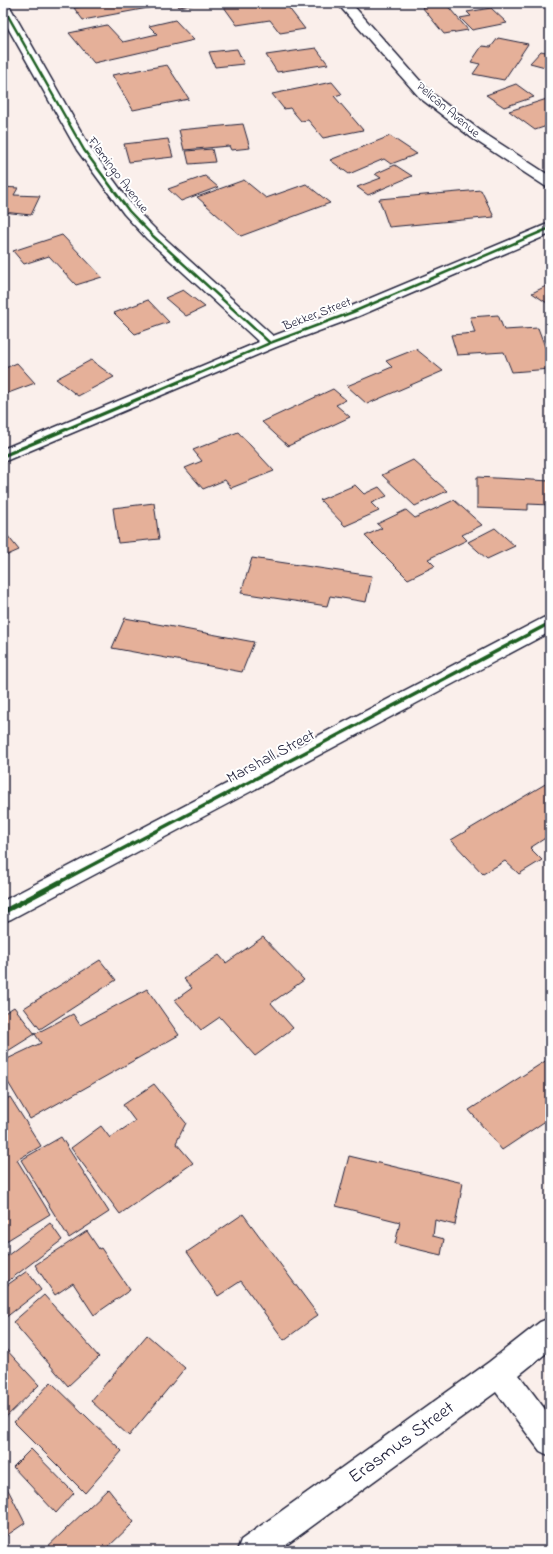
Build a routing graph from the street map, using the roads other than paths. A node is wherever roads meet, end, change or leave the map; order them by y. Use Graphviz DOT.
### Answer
graph roads {
  1 [pos="344,3"];
  2 [pos="3,7"];
  3 [pos="550,183"];
  4 [pos="550,228"];
  5 [pos="270,343"];
  6 [pos="3,456"];
  7 [pos="550,623"];
  8 [pos="3,912"];
  9 [pos="550,1332"];
  10 [pos="499,1372"];
  11 [pos="550,1441"];
  12 [pos="252,1551"];
  1 -- 3 [label="street, Pelican Avenue"];
  2 -- 5 [label="street, Flamingo Avenue"];
  4 -- 5 [label="street, Bekker Street"];
  5 -- 6 [label="street, Bekker Street"];
  7 -- 8 [label="street, Marshall Street"];
  9 -- 10 [label="street, Erasmus Street"];
  10 -- 11 [label="street"];
  10 -- 12 [label="street, Erasmus Street"];
}
